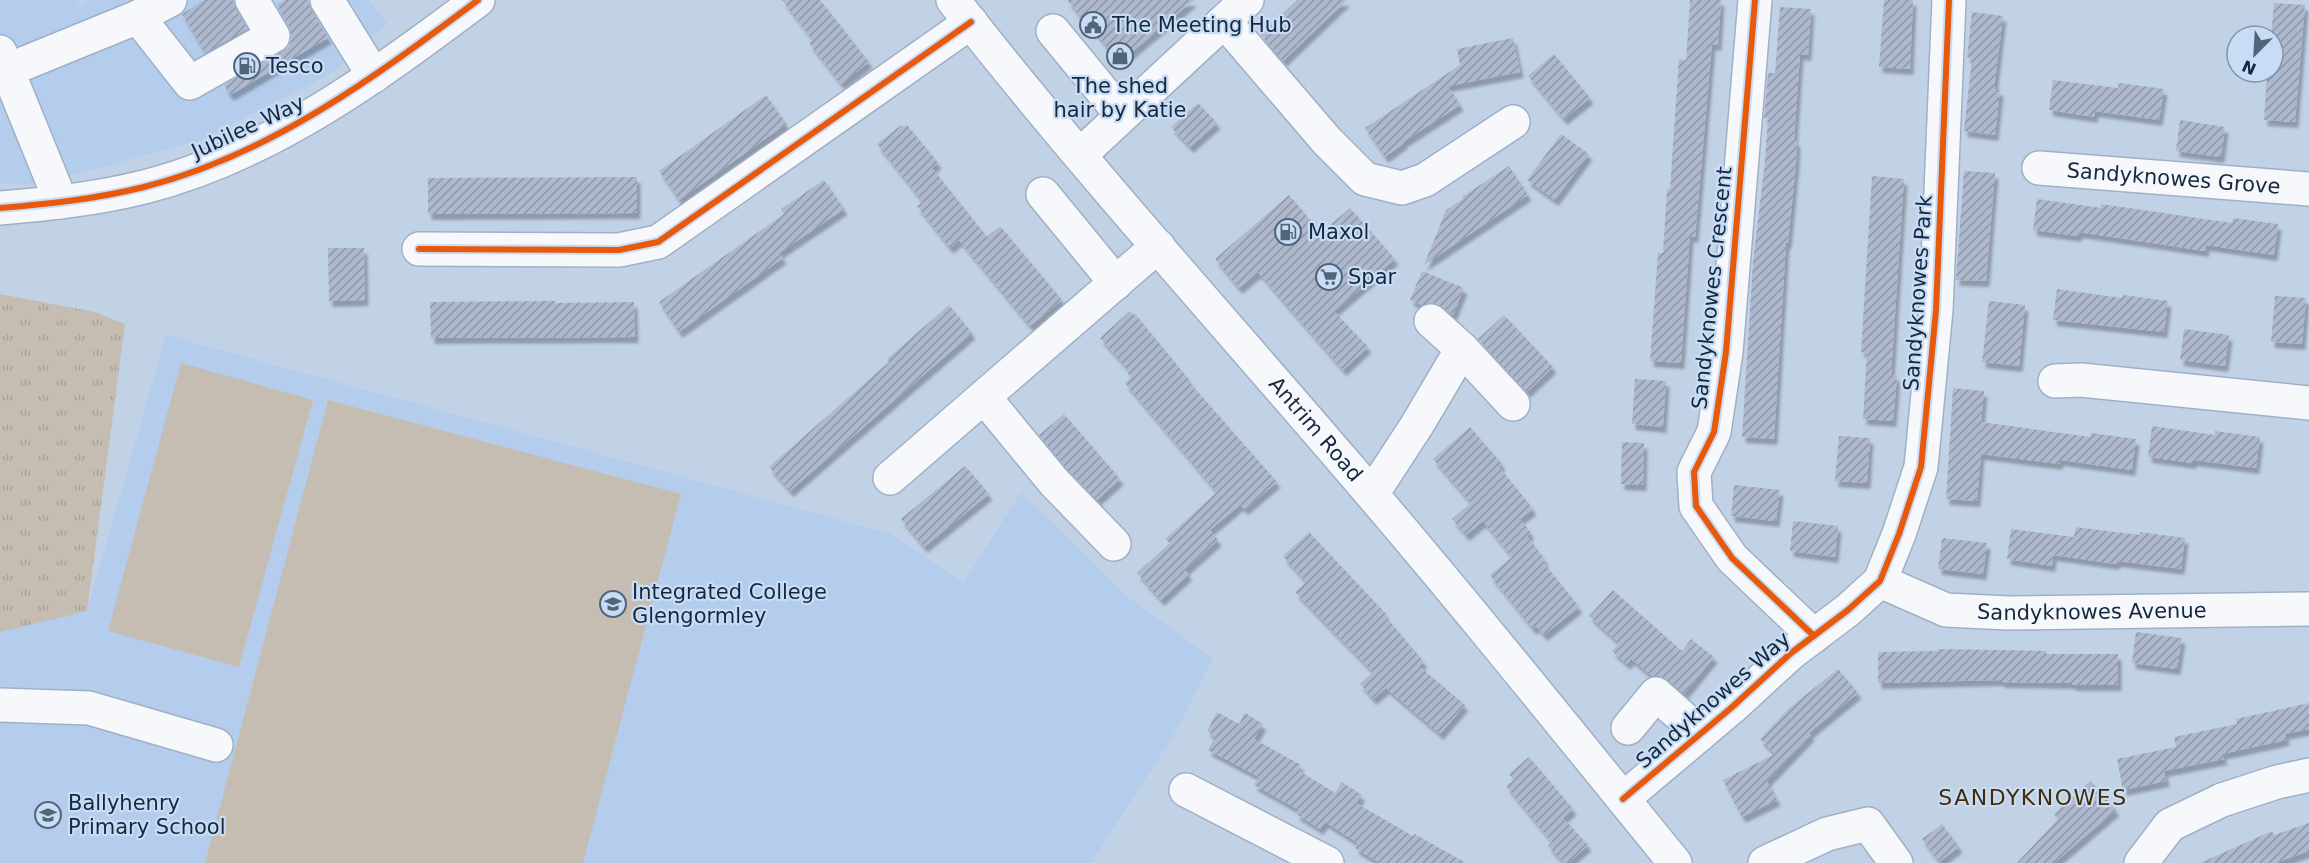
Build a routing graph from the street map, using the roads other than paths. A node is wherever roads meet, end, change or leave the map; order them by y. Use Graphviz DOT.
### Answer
graph roads {
  1 [pos="170,0"];
  2 [pos="252,0"];
  3 [pos="327,0"];
  4 [pos="478,0"];
  5 [pos="1755,0"];
  6 [pos="1950,0"];
  7 [pos="962,11"];
  8 [pos="1236,11"];
  9 [pos="138,17"];
  10 [pos="1053,31"];
  11 [pos="4,61"];
  12 [pos="374,76"];
  13 [pos="1122,115"];
  14 [pos="1513,122"];
  15 [pos="1080,155"];
  16 [pos="2040,168"];
  17 [pos="2309,189"];
  18 [pos="1043,194"];
  19 [pos="61,202"];
  20 [pos="0,208"];
  21 [pos="1158,246"];
  22 [pos="419,249"];
  23 [pos="1116,283"];
  24 [pos="1431,321"];
  25 [pos="1462,349"];
  26 [pos="2055,381"];
  27 [pos="984,397"];
  28 [pos="2309,403"];
  29 [pos="1513,404"];
  30 [pos="890,478"];
  31 [pos="1372,494"];
  32 [pos="1114,544"];
  33 [pos="1880,581"];
  34 [pos="2309,609"];
  35 [pos="1814,636"];
  36 [pos="0,705"];
  37 [pos="1628,728"];
  38 [pos="1699,735"];
  39 [pos="216,745"];
  40 [pos="2309,775"];
  41 [pos="1186,790"];
  42 [pos="1623,799"];
  43 [pos="1327,863"];
  44 [pos="1675,863"];
  45 [pos="1765,863"];
  46 [pos="1896,863"];
  47 [pos="2141,863"];
  1 -- 9 [label="street"];
  2 -- 9 [label="street"];
  3 -- 12 [label="street"];
  4 -- 12 [label="street, Jubilee Way"];
  5 -- 35 [label="street, Sandyknowes Crescent"];
  6 -- 33 [label="street, Sandyknowes Park"];
  7 -- 15 [label="street, Antrim Road"];
  7 -- 22 [label="street"];
  8 -- 13 [label="street"];
  8 -- 14 [label="street"];
  9 -- 11 [label="street"];
  10 -- 13 [label="street"];
  11 -- 19 [label="street"];
  12 -- 19 [label="street, Jubilee Way"];
  13 -- 15 [label="street"];
  15 -- 21 [label="street, Antrim Road"];
  16 -- 17 [label="street, Sandyknowes Grove"];
  18 -- 23 [label="street"];
  19 -- 20 [label="street, Jubilee Way"];
  21 -- 23 [label="street"];
  21 -- 31 [label="street, Antrim Road"];
  23 -- 27 [label="street"];
  24 -- 25 [label="street"];
  25 -- 29 [label="street"];
  25 -- 31 [label="street"];
  26 -- 28 [label="street"];
  27 -- 30 [label="street"];
  27 -- 32 [label="street"];
  31 -- 42 [label="street, Antrim Road"];
  33 -- 34 [label="street, Sandyknowes Avenue"];
  33 -- 35 [label="street, Sandyknowes Way"];
  35 -- 38 [label="street, Sandyknowes Way"];
  36 -- 39 [label="street"];
  37 -- 38 [label="street"];
  38 -- 42 [label="street, Sandyknowes Way"];
  40 -- 47 [label="street"];
  41 -- 43 [label="street"];
  42 -- 44 [label="street, Antrim Road"];
  45 -- 46 [label="street"];
}
